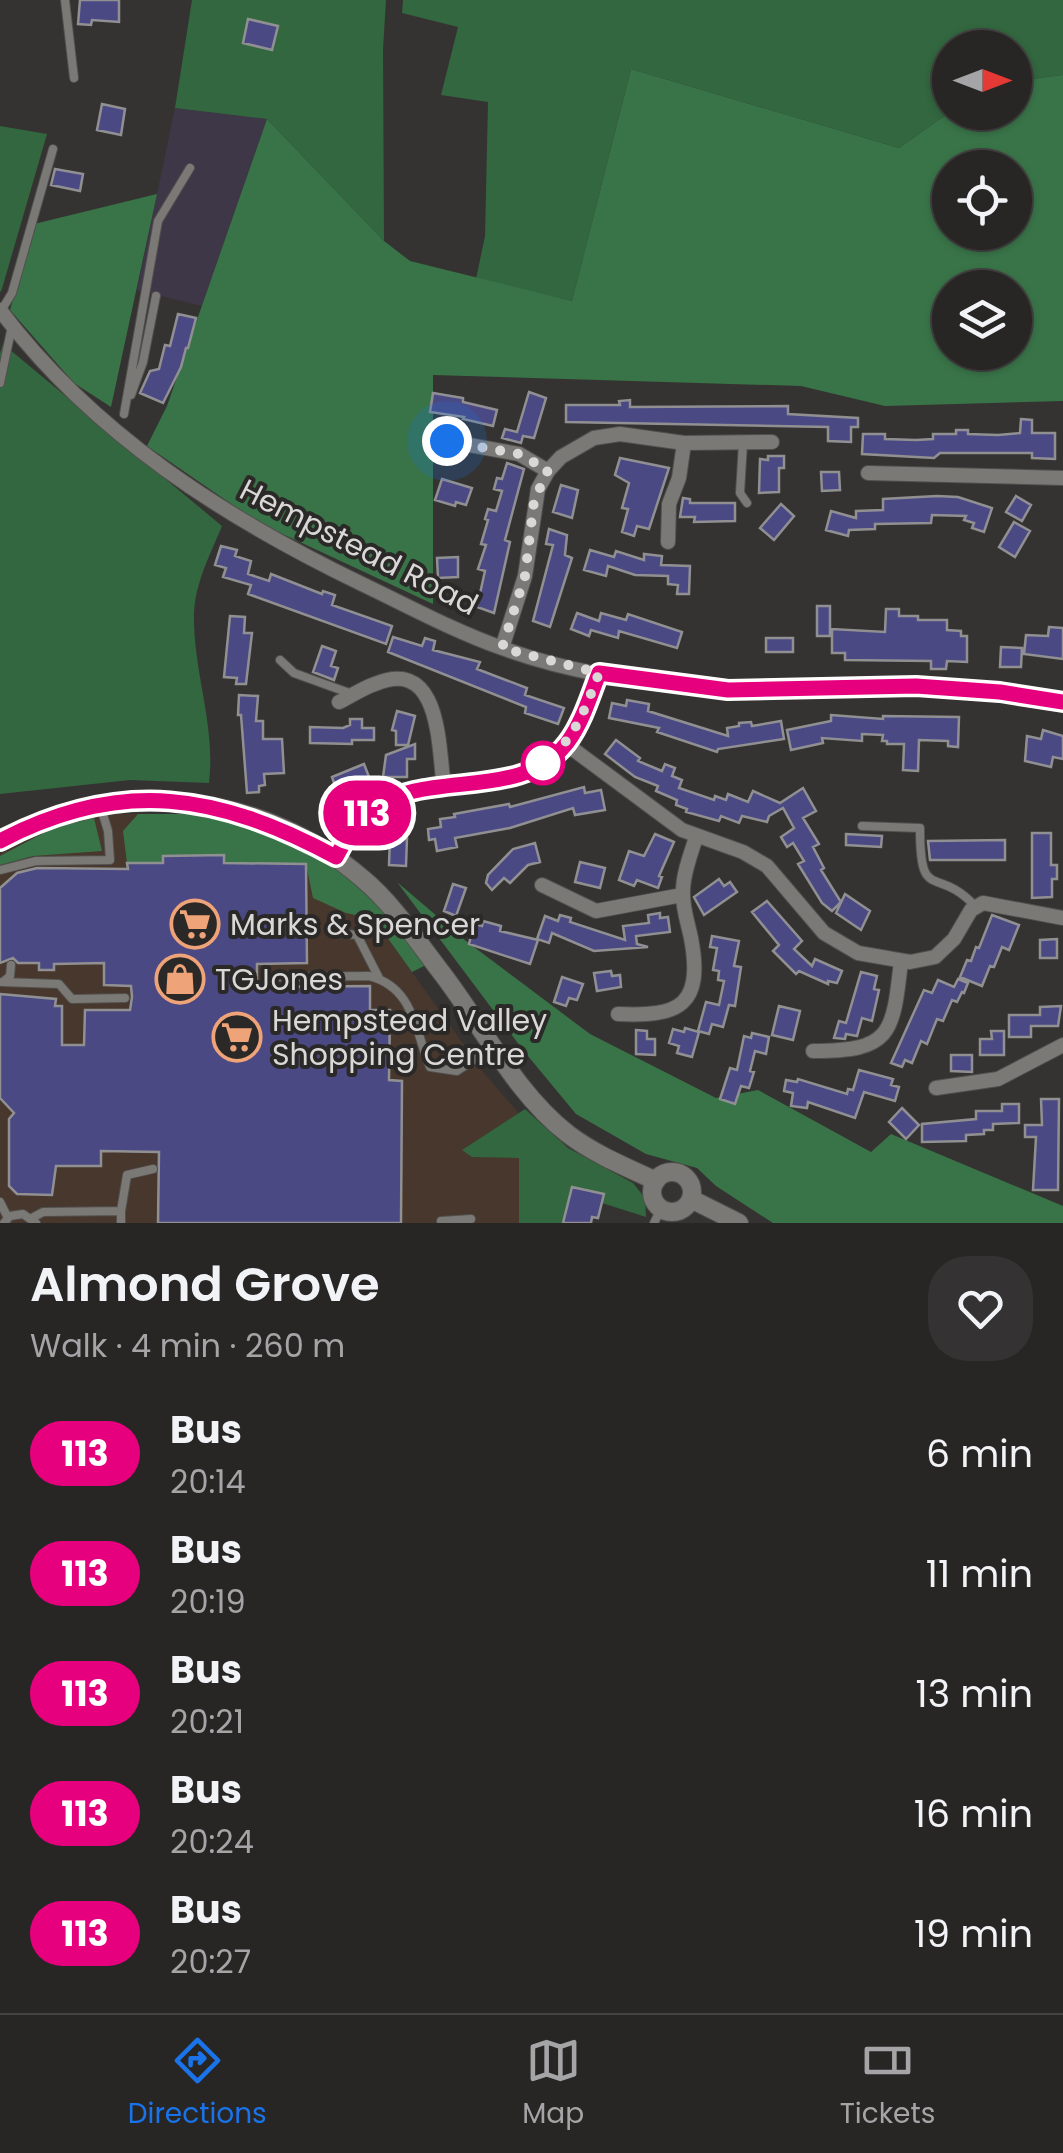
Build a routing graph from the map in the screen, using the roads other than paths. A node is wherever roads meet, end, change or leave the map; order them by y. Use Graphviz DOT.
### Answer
graph roads {
  1 [pos="65,0"];
  2 [pos="74,78"];
  3 [pos="53,149"];
  4 [pos="190,168"];
  5 [pos="156,296"];
  6 [pos="1,311"];
  7 [pos="12,326"];
  8 [pos="0,383"];
  9 [pos="124,414"];
  10 [pos="112,428"];
  11 [pos="447,441"];
  12 [pos="772,442"];
  13 [pos="684,443"];
  14 [pos="743,443"];
  15 [pos="548,470"];
  16 [pos="868,473"];
  17 [pos="1063,478"];
  18 [pos="747,503"];
  19 [pos="668,542"];
  20 [pos="502,648"];
  21 [pos="280,660"];
  22 [pos="599,673"];
  23 [pos="354,695"];
  24 [pos="339,702"];
  25 [pos="1063,702"];
  26 [pos="566,744"];
  27 [pos="444,787"];
  28 [pos="99,804"];
  29 [pos="862,826"];
  30 [pos="696,837"];
  31 [pos="0,841"];
  32 [pos="336,857"];
  33 [pos="0,870"];
  34 [pos="542,885"];
  35 [pos="682,895"];
  36 [pos="975,906"];
  37 [pos="1063,918"];
  38 [pos="345,934"];
  39 [pos="901,961"];
  40 [pos="11,965"];
  41 [pos="268,977"];
  42 [pos="380,978"];
  43 [pos="1,982"];
  44 [pos="125,998"];
  45 [pos="618,1014"];
  46 [pos="494,1046"];
  47 [pos="814,1051"];
  48 [pos="1061,1051"];
  49 [pos="936,1088"];
  50 [pos="153,1169"];
  51 [pos="656,1180"];
  52 [pos="692,1199"];
  53 [pos="0,1202"];
  54 [pos="121,1211"];
  55 [pos="658,1216"];
  56 [pos="471,1218"];
  57 [pos="34,1220"];
  58 [pos="6,1221"];
  59 [pos="441,1221"];
  60 [pos="122,1223"];
  61 [pos="739,1223"];
  1 -- 2 [label="lane"];
  3 -- 6 [label="lane"];
  4 -- 9 [label="lane"];
  5 -- 9 [label="lane"];
  6 -- 7 [label="street, Hempstead Road"];
  7 -- 8 [label="lane"];
  7 -- 10 [label="street, Hempstead Road"];
  9 -- 10 [label="lane"];
  10 -- 20 [label="street, Hempstead Road"];
  11 -- 15 [label="street"];
  12 -- 14 [label="street"];
  13 -- 14 [label="street"];
  13 -- 15 [label="street"];
  13 -- 19 [label="street"];
  14 -- 18 [label="lane"];
  15 -- 20 [label="street"];
  16 -- 17 [label="street"];
  20 -- 22 [label="street, Hempstead Road"];
  21 -- 23 [label="lane"];
  22 -- 25 [label="street, Hempstead Road"];
  22 -- 26 [label="street"];
  23 -- 24 [label="street"];
  23 -- 27 [label="street"];
  26 -- 27 [label="street"];
  26 -- 30 [label="street"];
  27 -- 32 [label="street"];
  28 -- 31 [label="street"];
  28 -- 32 [label="street"];
  28 -- 33 [label="lane"];
  29 -- 36 [label="lane"];
  30 -- 35 [label="street"];
  30 -- 39 [label="street"];
  32 -- 46 [label="street"];
  34 -- 35 [label="street"];
  35 -- 45 [label="street"];
  36 -- 37 [label="street"];
  36 -- 39 [label="street"];
  38 -- 42 [label="lane"];
  39 -- 47 [label="street"];
  40 -- 43 [label="lane"];
  41 -- 42 [label="lane"];
  42 -- 46 [label="lane"];
  43 -- 44 [label="lane"];
  46 -- 51 [label="street"];
  48 -- 49 [label="street"];
  50 -- 54 [label="lane"];
  51 -- 52 [label="street"];
  51 -- 55 [label="street"];
  52 -- 55 [label="street"];
  52 -- 61 [label="street"];
  53 -- 58 [label="lane"];
  54 -- 57 [label="lane"];
  54 -- 60 [label="lane"];
  56 -- 59 [label="lane"];
  57 -- 58 [label="lane"];
}
